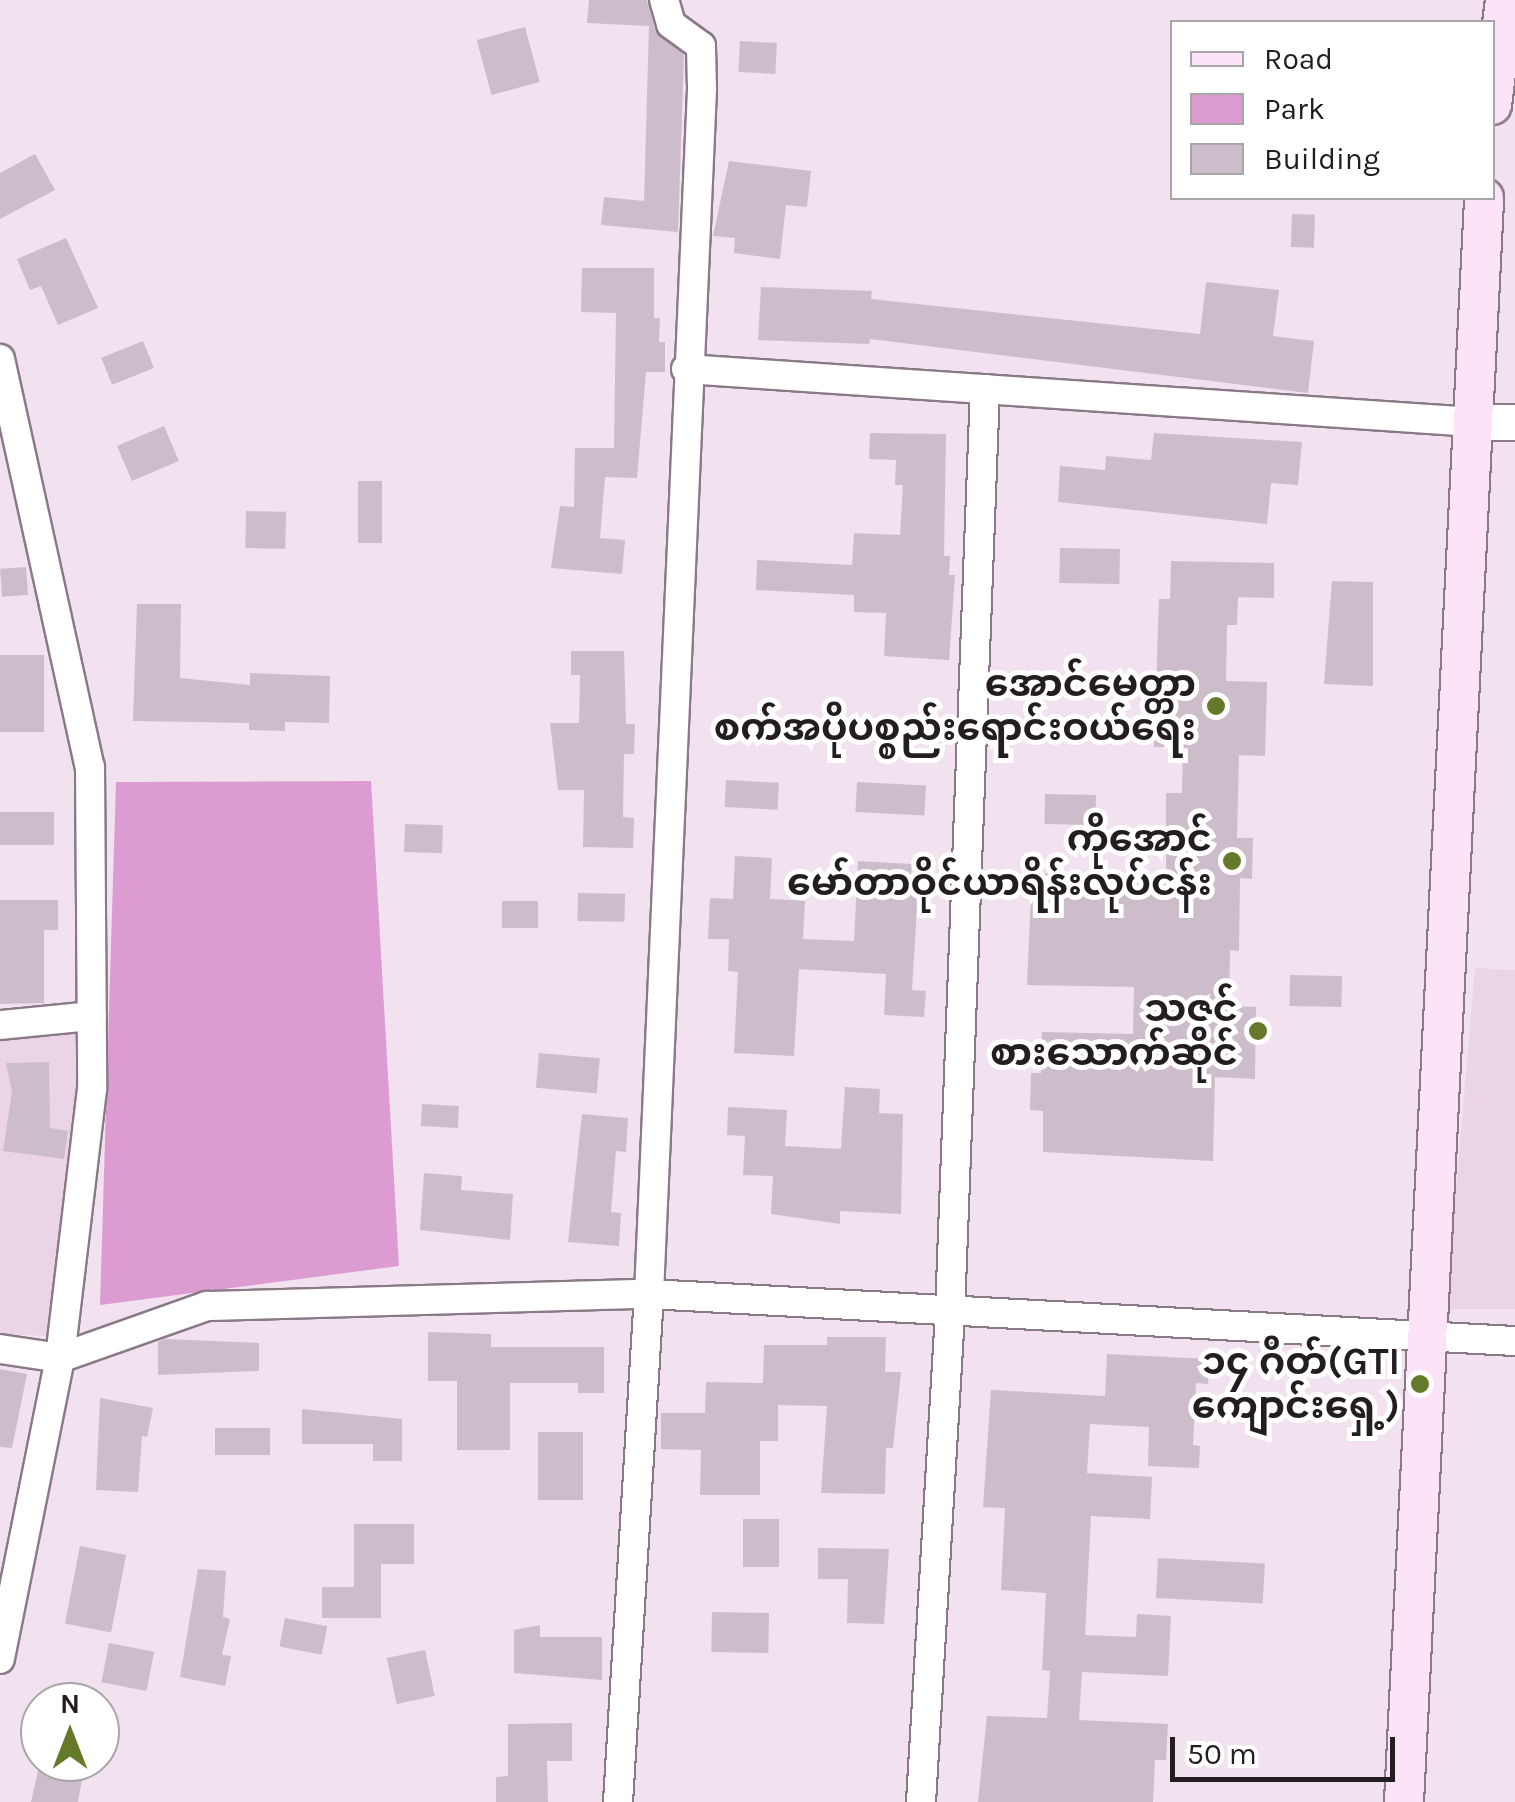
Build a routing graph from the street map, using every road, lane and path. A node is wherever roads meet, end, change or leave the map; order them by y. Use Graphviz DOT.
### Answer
graph roads {
  1 [pos="664,0"];
  2 [pos="1505,0"];
  3 [pos="1495,81"];
  4 [pos="1484,200"];
  5 [pos="0,359"];
  6 [pos="686,369"];
  7 [pos="985,389"];
  8 [pos="1473,422"];
  9 [pos="1515,422"];
  10 [pos="92,1016"];
  11 [pos="0,1025"];
  12 [pos="650,1294"];
  13 [pos="950,1312"];
  14 [pos="1429,1339"];
  15 [pos="1515,1341"];
  16 [pos="0,1349"];
  17 [pos="60,1358"];
  18 [pos="0,1659"];
  19 [pos="618,1802"];
  20 [pos="921,1802"];
  21 [pos="1404,1802"];
  1 -- 6 [label="street"];
  2 -- 3 [label="main road"];
  4 -- 8 [label="main road"];
  5 -- 10 [label="street"];
  6 -- 7 [label="street"];
  6 -- 12 [label="street"];
  7 -- 8 [label="street"];
  7 -- 13 [label="street"];
  8 -- 9 [label="street"];
  8 -- 14 [label="main road"];
  10 -- 11 [label="street"];
  10 -- 17 [label="street"];
  12 -- 13 [label="street"];
  12 -- 17 [label="street"];
  12 -- 19 [label="street"];
  13 -- 14 [label="street"];
  13 -- 20 [label="street"];
  14 -- 15 [label="street"];
  14 -- 21 [label="main road"];
  16 -- 17 [label="street"];
  17 -- 18 [label="street"];
}
